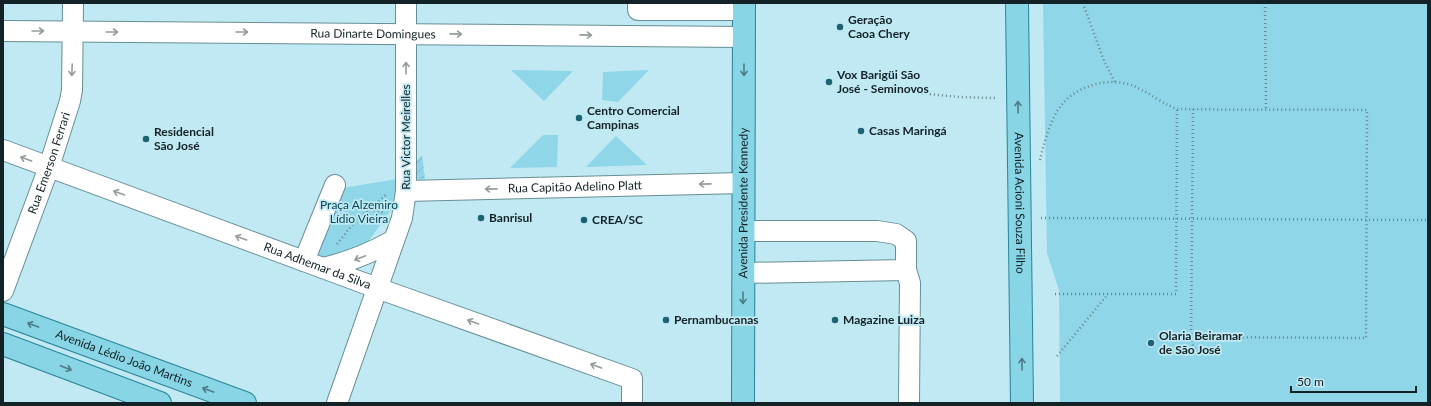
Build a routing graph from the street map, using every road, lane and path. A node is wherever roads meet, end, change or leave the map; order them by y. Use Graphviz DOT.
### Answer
graph roads {
  1 [pos="73,3"];
  2 [pos="406,3"];
  3 [pos="638,3"];
  4 [pos="1017,3"];
  5 [pos="1083,3"];
  6 [pos="1265,3"];
  7 [pos="744,6"];
  8 [pos="3,31"];
  9 [pos="74,31"];
  10 [pos="406,33"];
  11 [pos="744,36"];
  12 [pos="1115,82"];
  13 [pos="918,93"];
  14 [pos="995,98"];
  15 [pos="1177,109"];
  16 [pos="1192,109"];
  17 [pos="1266,109"];
  18 [pos="3,150"];
  19 [pos="1040,160"];
  20 [pos="49,167"];
  21 [pos="744,183"];
  22 [pos="336,185"];
  23 [pos="399,190"];
  24 [pos="1040,218"];
  25 [pos="1176,219"];
  26 [pos="1192,219"];
  27 [pos="1366,219"];
  28 [pos="1428,220"];
  29 [pos="744,231"];
  30 [pos="394,240"];
  31 [pos="332,248"];
  32 [pos="304,261"];
  33 [pos="323,268"];
  34 [pos="906,270"];
  35 [pos="743,272"];
  36 [pos="377,288"];
  37 [pos="3,291"];
  38 [pos="1055,294"];
  39 [pos="1108,294"];
  40 [pos="3,314"];
  41 [pos="1191,337"];
  42 [pos="3,344"];
  43 [pos="1200,354"];
  44 [pos="1057,356"];
  45 [pos="160,403"];
  46 [pos="245,403"];
  47 [pos="337,403"];
  48 [pos="632,403"];
  49 [pos="743,403"];
  50 [pos="909,403"];
  51 [pos="1022,403"];
  1 -- 9 [label="street, Rua Emerson Ferrari"];
  2 -- 10 [label="street, Rua Victor Meirelles"];
  3 -- 7 [label="street"];
  51 -- 4 [label="main road, Avenida Acioni Souza Filho, one-way"];
  5 -- 12 [label="path"];
  6 -- 17 [label="path"];
  7 -- 11 [label="main road, Avenida Presidente Kennedy"];
  8 -- 9 [label="street, Rua Dinarte Domingues, one-way"];
  9 -- 10 [label="street, Rua Dinarte Domingues, one-way"];
  9 -- 20 [label="street, Rua Emerson Ferrari, one-way"];
  10 -- 11 [label="street, Rua Dinarte Domingues, one-way"];
  23 -- 10 [label="street, Rua Victor Meirelles, one-way"];
  11 -- 21 [label="main road, Avenida Presidente Kennedy, one-way"];
  12 -- 15 [label="path"];
  12 -- 19 [label="path"];
  13 -- 14 [label="path"];
  15 -- 16 [label="path"];
  15 -- 25 [label="path"];
  16 -- 17 [label="path"];
  16 -- 26 [label="path"];
  17 -- 27 [label="path"];
  20 -- 18 [label="street, Rua Adhemar da Silva, one-way"];
  32 -- 20 [label="street, Rua Adhemar da Silva, one-way"];
  20 -- 37 [label="street, Rua Emerson Ferrari"];
  21 -- 23 [label="street, Rua Capitão Adelino Platt, one-way"];
  21 -- 29 [label="main road, Avenida Presidente Kennedy"];
  22 -- 32 [label="street"];
  23 -- 30 [label="street, Rua Victor Meirelles"];
  23 -- 31 [label="path"];
  24 -- 25 [label="path"];
  25 -- 26 [label="path"];
  25 -- 39 [label="path"];
  26 -- 27 [label="path"];
  26 -- 41 [label="path"];
  27 -- 28 [label="path"];
  27 -- 41 [label="path"];
  29 -- 34 [label="street"];
  29 -- 35 [label="main road, Avenida Presidente Kennedy"];
  30 -- 33 [label="street, one-way"];
  30 -- 36 [label="street, Rua Victor Meirelles"];
  32 -- 33 [label="street, Rua Adhemar da Silva"];
  33 -- 36 [label="street, Rua Adhemar da Silva"];
  34 -- 35 [label="street"];
  34 -- 50 [label="street"];
  35 -- 49 [label="main road, Avenida Presidente Kennedy, one-way"];
  36 -- 47 [label="street, Rua Victor Meirelles"];
  48 -- 36 [label="street, Rua Adhemar da Silva, one-way"];
  38 -- 39 [label="path"];
  39 -- 44 [label="path"];
  46 -- 40 [label="main road, Avenida Lédio João Martins, one-way"];
  41 -- 43 [label="path"];
  42 -- 45 [label="main road, one-way"];
}
